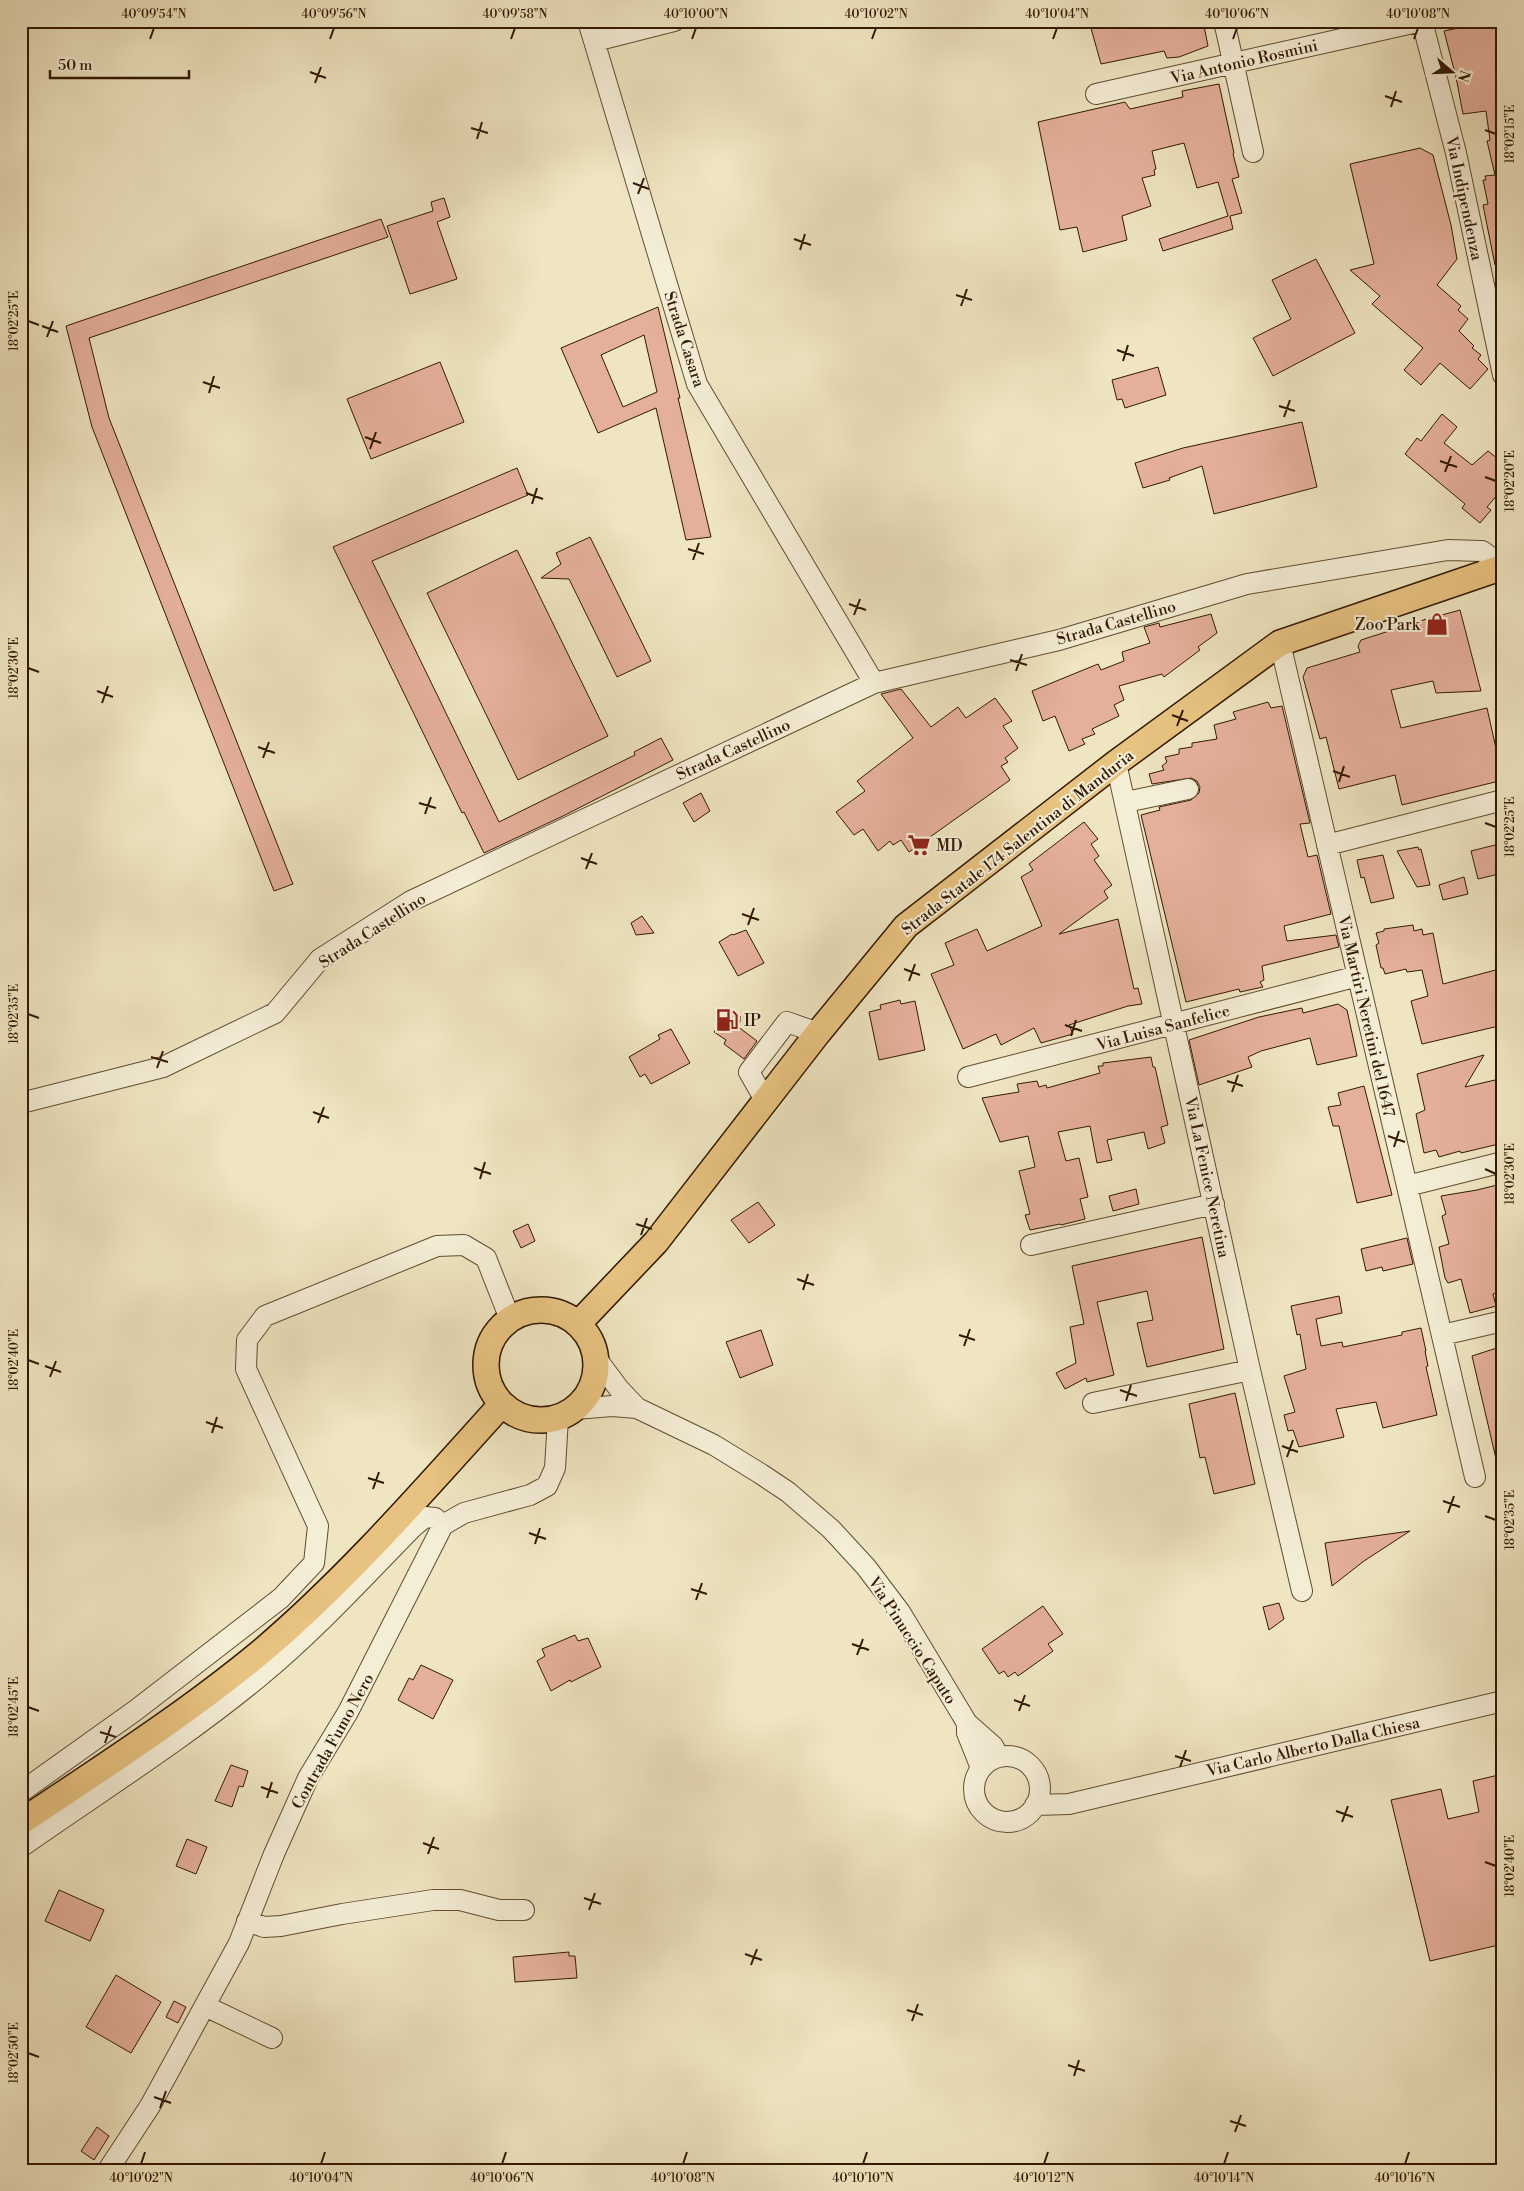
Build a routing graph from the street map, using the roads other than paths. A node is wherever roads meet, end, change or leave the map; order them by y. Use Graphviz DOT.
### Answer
graph roads {
  1 [pos="588,21"];
  2 [pos="674,21"];
  3 [pos="1224,21"];
  4 [pos="1422,21"];
  5 [pos="594,41"];
  6 [pos="1234,63"];
  7 [pos="1096,94"];
  8 [pos="1253,152"];
  9 [pos="1503,375"];
  10 [pos="1503,566"];
  11 [pos="1280,643"];
  12 [pos="874,683"];
  13 [pos="1116,763"];
  14 [pos="1188,789"];
  15 [pos="1503,800"];
  16 [pos="1126,802"];
  17 [pos="1327,845"];
  18 [pos="1358,976"];
  19 [pos="1174,1024"];
  20 [pos="968,1077"];
  21 [pos="21,1103"];
  22 [pos="1503,1162"];
  23 [pos="1407,1186"];
  24 [pos="1214,1204"];
  25 [pos="1031,1245"];
  26 [pos="510,1320"];
  27 [pos="1503,1321"];
  28 [pos="578,1324"];
  29 [pos="1442,1335"];
  30 [pos="596,1358"];
  31 [pos="1250,1370"];
  32 [pos="1093,1403"];
  33 [pos="502,1404"];
  34 [pos="637,1408"];
  35 [pos="566,1413"];
  36 [pos="1475,1477"];
  37 [pos="444,1525"];
  38 [pos="1302,1592"];
  39 [pos="1503,1701"];
  40 [pos="966,1723"];
  41 [pos="999,1757"];
  42 [pos="981,1768"];
  43 [pos="21,1792"];
  44 [pos="1035,1805"];
  45 [pos="21,1822"];
  46 [pos="21,1847"];
  47 [pos="524,1910"];
  48 [pos="247,1921"];
  49 [pos="205,2006"];
  50 [pos="272,2038"];
  51 [pos="108,2170"];
  1 -- 5 [label="street, Strada Casara"];
  2 -- 5 [label="street"];
  3 -- 6 [label="street"];
  4 -- 6 [label="street, Via Antonio Rosmini"];
  4 -- 9 [label="street, Via Indipendenza"];
  5 -- 12 [label="street, Strada Casara"];
  6 -- 7 [label="street, Via Antonio Rosmini"];
  6 -- 8 [label="street"];
  10 -- 11 [label="main road, Strada Statale 174 Salentina di Manduria"];
  10 -- 12 [label="street, Strada Castellino"];
  11 -- 13 [label="main road, Strada Statale 174 Salentina di Manduria"];
  11 -- 17 [label="street, Via Martiri Neretini del 1647"];
  12 -- 21 [label="street, Strada Castellino"];
  13 -- 16 [label="street, Via La Fenice Neretina"];
  13 -- 28 [label="main road, Strada Statale 174 Salentina di Manduria"];
  14 -- 16 [label="street"];
  15 -- 17 [label="street"];
  16 -- 19 [label="street, Via La Fenice Neretina"];
  17 -- 18 [label="street, Via Martiri Neretini del 1647"];
  18 -- 19 [label="street, Via Luisa Sanfelice"];
  18 -- 23 [label="street, Via Martiri Neretini del 1647"];
  19 -- 20 [label="street, Via Luisa Sanfelice"];
  19 -- 24 [label="street, Via La Fenice Neretina"];
  22 -- 23 [label="street"];
  23 -- 29 [label="street, Via Martiri Neretini del 1647"];
  24 -- 25 [label="street"];
  24 -- 31 [label="street, Via La Fenice Neretina"];
  26 -- 28 [label="main road"];
  26 -- 33 [label="main road"];
  26 -- 43 [label="street"];
  27 -- 29 [label="street"];
  28 -- 30 [label="main road"];
  29 -- 36 [label="street, Via Martiri Neretini del 1647"];
  30 -- 34 [label="street"];
  30 -- 35 [label="main road"];
  31 -- 32 [label="street"];
  31 -- 38 [label="street, Via La Fenice Neretina"];
  33 -- 35 [label="main road"];
  33 -- 45 [label="main road"];
  34 -- 35 [label="street"];
  34 -- 40 [label="street, Via Pinuccio Caputo"];
  35 -- 37 [label="street"];
  37 -- 46 [label="street"];
  37 -- 48 [label="street, Contrada Fumo Nero"];
  39 -- 44 [label="street, Via Carlo Alberto Dalla Chiesa"];
  40 -- 41 [label="street, Via Pinuccio Caputo"];
  40 -- 42 [label="street, Via Pinuccio Caputo"];
  41 -- 42 [label="street"];
  41 -- 44 [label="street"];
  42 -- 44 [label="street"];
  47 -- 48 [label="street"];
  48 -- 49 [label="street, Contrada Fumo Nero"];
  49 -- 50 [label="street"];
  49 -- 51 [label="street, Contrada Fumo Nero"];
}
